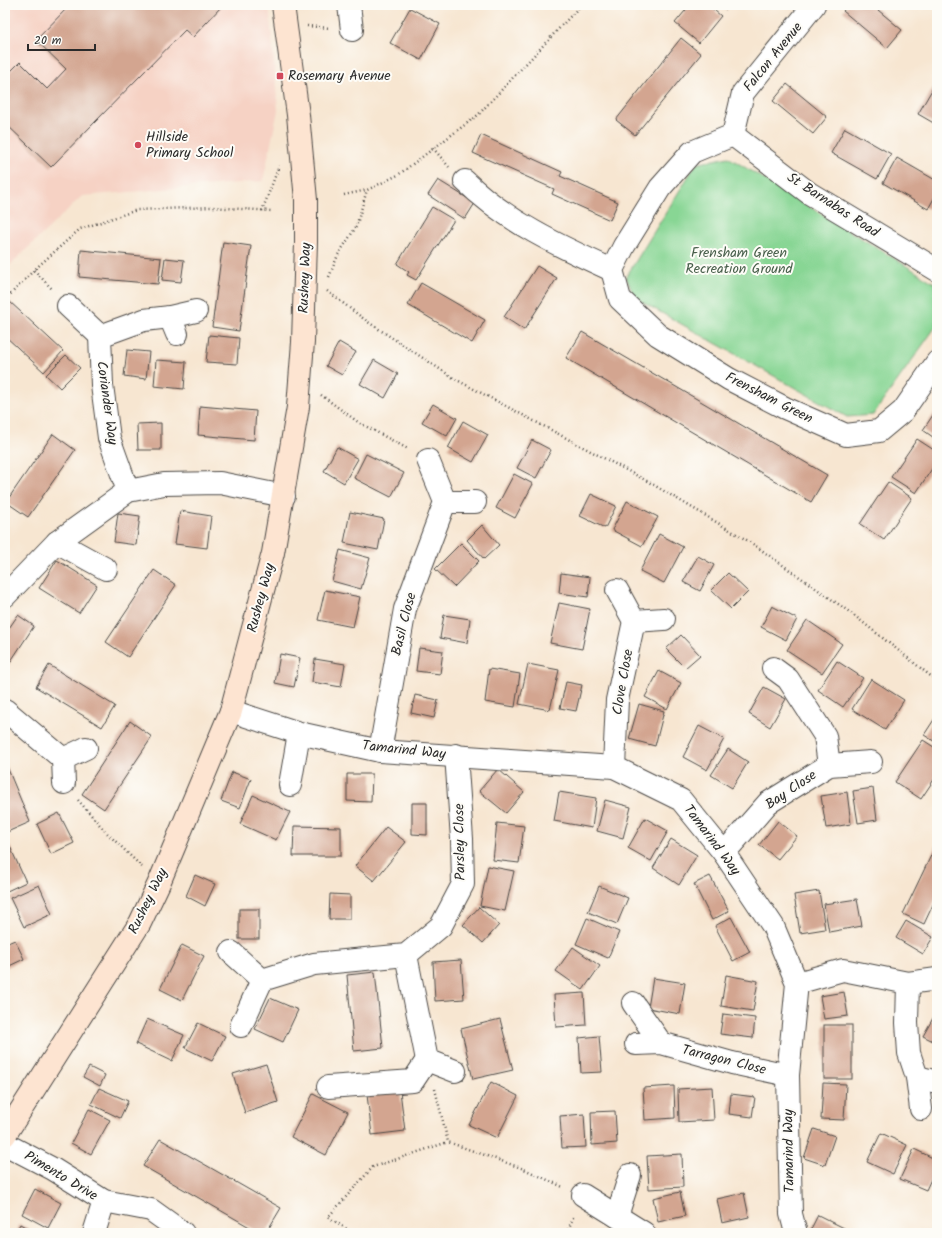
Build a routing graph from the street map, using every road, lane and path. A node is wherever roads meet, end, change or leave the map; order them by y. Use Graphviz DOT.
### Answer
graph roads {
  1 [pos="581,5"];
  2 [pos="814,5"];
  3 [pos="353,6"];
  4 [pos="285,15"];
  5 [pos="352,30"];
  6 [pos="733,135"];
  7 [pos="465,181"];
  8 [pos="367,190"];
  9 [pos="344,196"];
  10 [pos="272,210"];
  11 [pos="34,270"];
  12 [pos="612,270"];
  13 [pos="937,270"];
  14 [pos="326,282"];
  15 [pos="324,289"];
  16 [pos="5,300"];
  17 [pos="68,306"];
  18 [pos="196,311"];
  19 [pos="100,336"];
  20 [pos="937,362"];
  21 [pos="318,393"];
  22 [pos="428,460"];
  23 [pos="128,491"];
  24 [pos="284,496"];
  25 [pos="446,502"];
  26 [pos="475,502"];
  27 [pos="57,542"];
  28 [pos="106,569"];
  29 [pos="617,590"];
  30 [pos="5,596"];
  31 [pos="664,619"];
  32 [pos="634,621"];
  33 [pos="773,668"];
  34 [pos="937,681"];
  35 [pos="5,710"];
  36 [pos="231,711"];
  37 [pos="299,733"];
  38 [pos="86,748"];
  39 [pos="380,751"];
  40 [pos="456,756"];
  41 [pos="63,760"];
  42 [pos="871,762"];
  43 [pos="829,765"];
  44 [pos="614,767"];
  45 [pos="64,783"];
  46 [pos="290,785"];
  47 [pos="724,853"];
  48 [pos="158,883"];
  49 [pos="231,952"];
  50 [pos="406,955"];
  51 [pos="937,979"];
  52 [pos="262,980"];
  53 [pos="797,983"];
  54 [pos="908,983"];
  55 [pos="633,1003"];
  56 [pos="241,1026"];
  57 [pos="660,1043"];
  58 [pos="636,1044"];
  59 [pos="427,1060"];
  60 [pos="455,1071"];
  61 [pos="788,1075"];
  62 [pos="927,1080"];
  63 [pos="328,1087"];
  64 [pos="921,1109"];
  65 [pos="5,1135"];
  66 [pos="448,1142"];
  67 [pos="5,1144"];
  68 [pos="630,1175"];
  69 [pos="583,1195"];
  70 [pos="104,1201"];
  71 [pos="617,1216"];
  72 [pos="94,1233"];
  73 [pos="183,1233"];
  74 [pos="353,1233"];
  75 [pos="567,1233"];
  76 [pos="644,1233"];
  77 [pos="796,1233"];
  1 -- 8 [label="path"];
  2 -- 6 [label="street, Falcon Avenue"];
  3 -- 5 [label="street"];
  4 -- 5 [label="path"];
  4 -- 24 [label="street, Rushey Way"];
  6 -- 12 [label="street"];
  6 -- 13 [label="street, St Barnabas Road"];
  7 -- 12 [label="street"];
  8 -- 9 [label="path"];
  8 -- 14 [label="path"];
  10 -- 11 [label="path"];
  11 -- 16 [label="path"];
  11 -- 17 [label="path"];
  12 -- 20 [label="street, Frensham Green"];
  15 -- 34 [label="path"];
  17 -- 19 [label="street"];
  18 -- 19 [label="street"];
  19 -- 23 [label="street, Coriander Way"];
  21 -- 22 [label="path"];
  22 -- 25 [label="street"];
  23 -- 24 [label="street"];
  23 -- 27 [label="street"];
  24 -- 36 [label="street, Rushey Way"];
  25 -- 26 [label="street"];
  25 -- 39 [label="street, Basil Close"];
  27 -- 28 [label="street"];
  27 -- 30 [label="street"];
  29 -- 32 [label="street"];
  31 -- 32 [label="street"];
  32 -- 44 [label="street, Clove Close"];
  33 -- 43 [label="street, Bay Close"];
  35 -- 41 [label="street"];
  36 -- 37 [label="street, Tamarind Way"];
  36 -- 48 [label="street, Rushey Way"];
  37 -- 39 [label="street, Tamarind Way"];
  37 -- 46 [label="street"];
  38 -- 41 [label="street"];
  39 -- 40 [label="street, Tamarind Way"];
  40 -- 44 [label="street, Tamarind Way"];
  40 -- 50 [label="street, Parsley Close"];
  41 -- 45 [label="street"];
  42 -- 43 [label="street, Bay Close"];
  43 -- 47 [label="street, Bay Close"];
  44 -- 47 [label="street, Tamarind Way"];
  45 -- 48 [label="path"];
  47 -- 53 [label="street, Tamarind Way"];
  48 -- 65 [label="street, Rushey Way"];
  49 -- 52 [label="street"];
  50 -- 52 [label="street"];
  50 -- 59 [label="street"];
  51 -- 54 [label="street"];
  52 -- 56 [label="street"];
  53 -- 54 [label="street"];
  53 -- 61 [label="street, Tamarind Way"];
  54 -- 62 [label="street"];
  55 -- 57 [label="street"];
  57 -- 58 [label="street, Tarragon Close"];
  57 -- 61 [label="street, Tarragon Close"];
  59 -- 60 [label="street"];
  59 -- 63 [label="street"];
  59 -- 66 [label="path"];
  61 -- 77 [label="street, Tamarind Way"];
  62 -- 64 [label="street"];
  66 -- 69 [label="path"];
  66 -- 74 [label="path"];
  67 -- 70 [label="street, Pimento Drive"];
  68 -- 71 [label="street"];
  69 -- 71 [label="street"];
  69 -- 75 [label="path"];
  70 -- 72 [label="street"];
  70 -- 73 [label="street, Pimento Drive"];
  71 -- 76 [label="street"];
}
